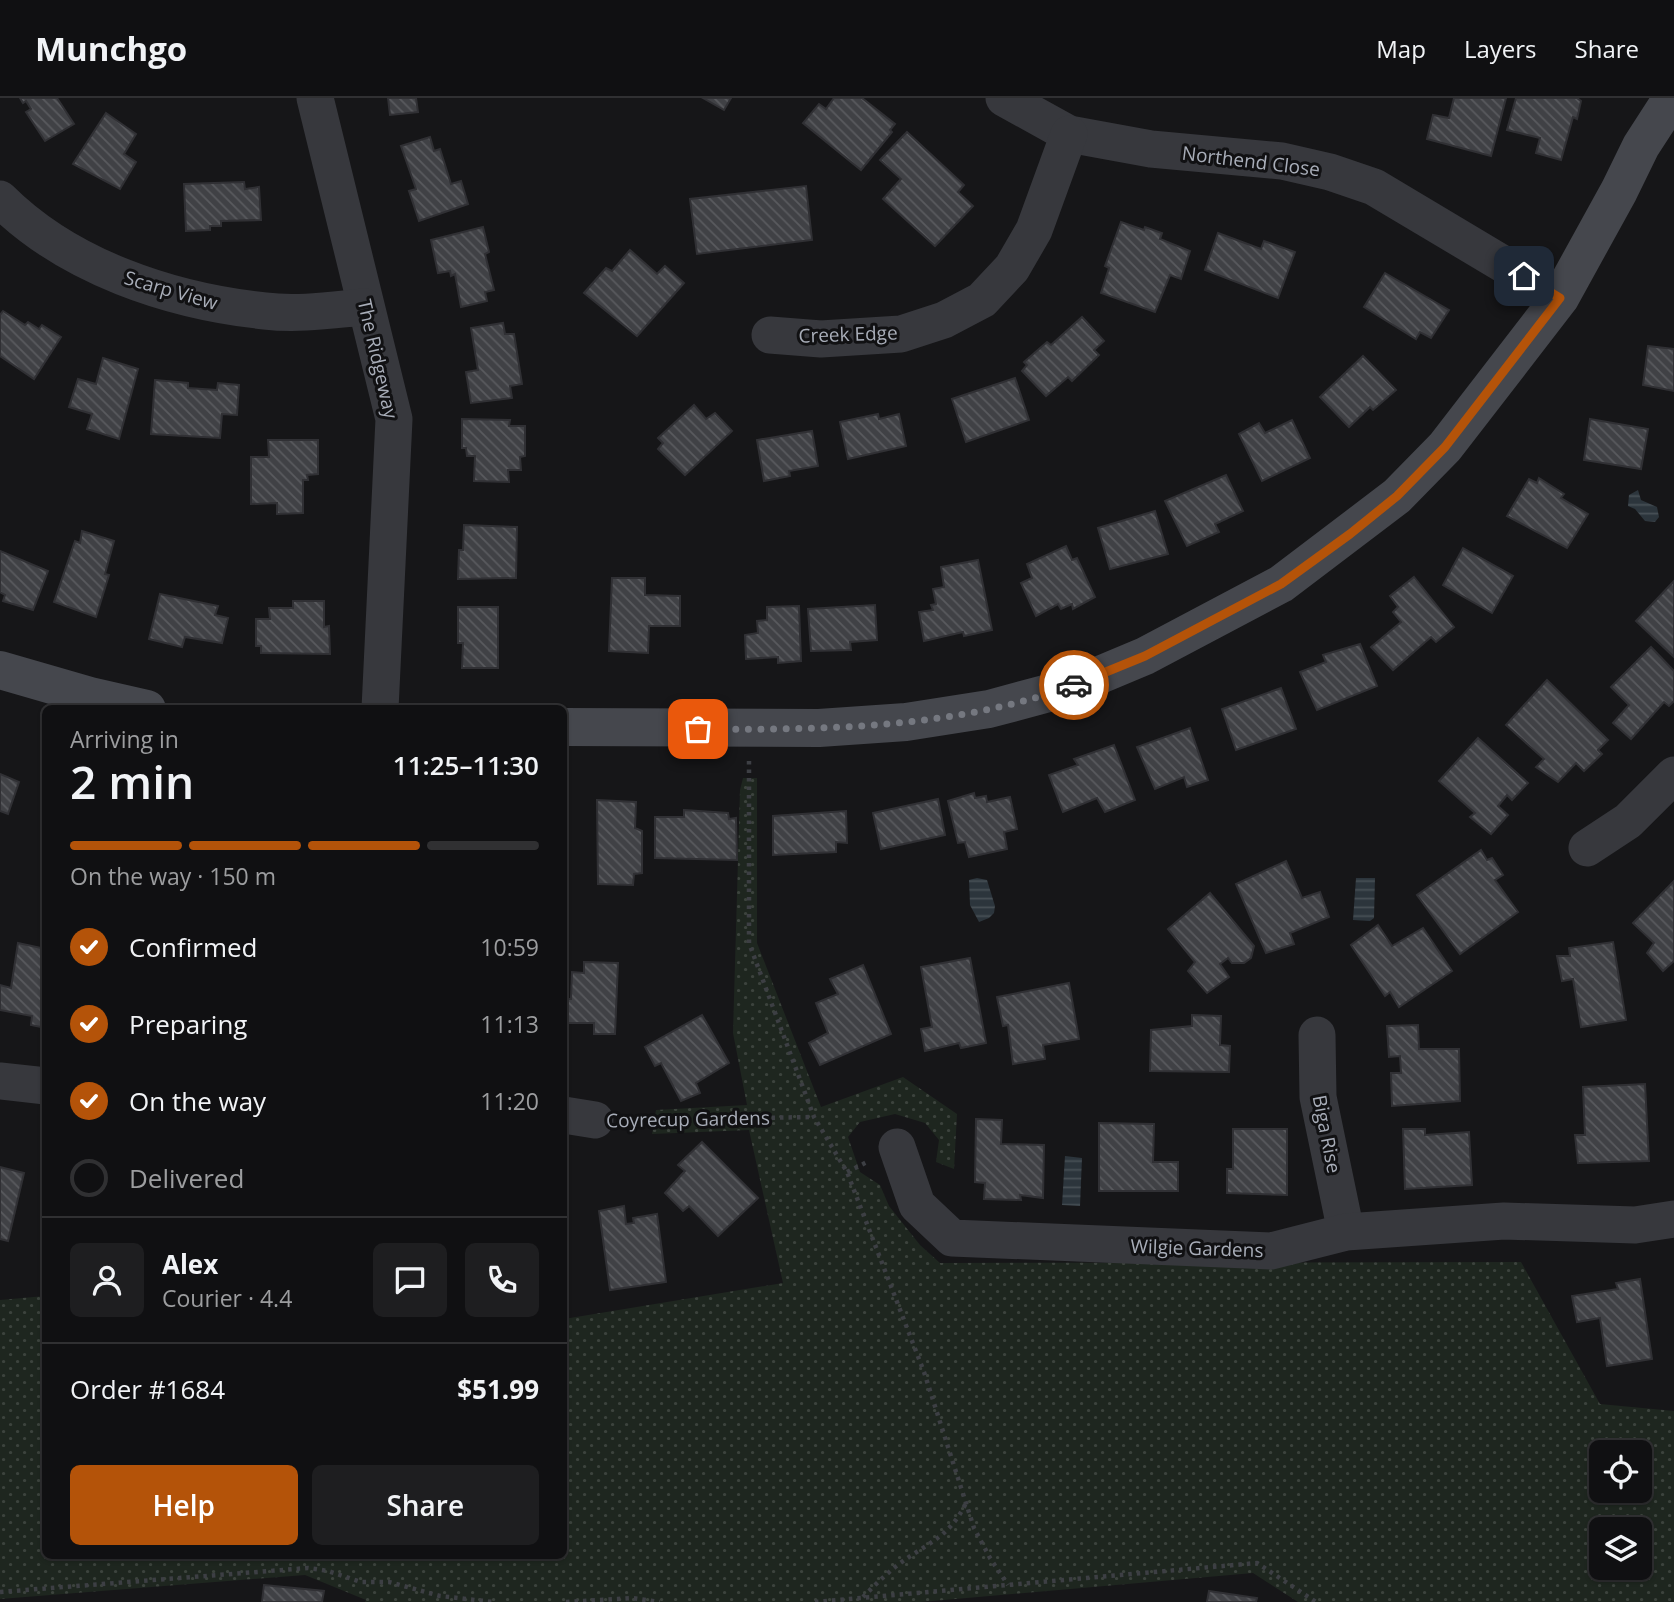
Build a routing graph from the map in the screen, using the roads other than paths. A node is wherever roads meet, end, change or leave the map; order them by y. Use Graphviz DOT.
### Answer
graph roads {
  1 [pos="314,98"];
  2 [pos="1004,98"];
  3 [pos="1648,98"];
  4 [pos="1672,98"];
  5 [pos="1069,134"];
  6 [pos="1641,146"];
  7 [pos="0,199"];
  8 [pos="1560,298"];
  9 [pos="365,307"];
  10 [pos="770,335"];
  11 [pos="0,670"];
  12 [pos="130,705"];
  13 [pos="380,705"];
  14 [pos="567,727"];
  15 [pos="1674,775"];
  16 [pos="1587,848"];
  17 [pos="1317,1035"];
  18 [pos="0,1080"];
  19 [pos="42,1085"];
  20 [pos="897,1147"];
  21 [pos="1674,1219"];
  22 [pos="1346,1232"];
  1 -- 9 [label="street, The Ridgeway"];
  2 -- 5 [label="street, Northend Close"];
  3 -- 6 [label="street"];
  4 -- 6 [label="street"];
  5 -- 8 [label="street, Northend Close"];
  5 -- 10 [label="street, Creek Edge"];
  6 -- 8 [label="street"];
  7 -- 9 [label="street, Scarp View"];
  8 -- 14 [label="street"];
  9 -- 13 [label="street, The Ridgeway"];
  11 -- 12 [label="street"];
  15 -- 16 [label="street"];
  17 -- 22 [label="street, Biga Rise"];
  18 -- 19 [label="street"];
  20 -- 22 [label="street, Wilgie Gardens"];
  21 -- 22 [label="street, Wilgie Gardens"];
}
